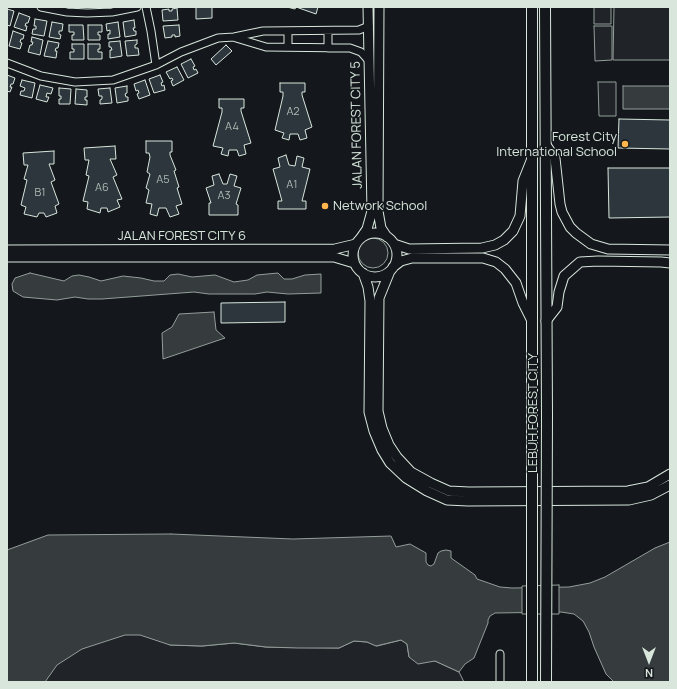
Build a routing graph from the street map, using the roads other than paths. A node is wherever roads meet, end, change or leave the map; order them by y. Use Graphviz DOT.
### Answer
graph roads {
  1 [pos="41,7"];
  2 [pos="137,7"];
  3 [pos="146,7"];
  4 [pos="368,7"];
  5 [pos="380,7"];
  6 [pos="532,7"];
  7 [pos="545,7"];
  8 [pos="368,26"];
  9 [pos="288,31"];
  10 [pos="328,31"];
  11 [pos="234,37"];
  12 [pos="288,47"];
  13 [pos="328,48"];
  14 [pos="369,61"];
  15 [pos="7,63"];
  16 [pos="156,65"];
  17 [pos="546,145"];
  18 [pos="532,160"];
  19 [pos="387,237"];
  20 [pos="358,241"];
  21 [pos="394,244"];
  22 [pos="7,250"];
  23 [pos="670,250"];
  24 [pos="7,257"];
  25 [pos="354,263"];
  26 [pos="670,263"];
  27 [pos="391,269"];
  28 [pos="362,273"];
  29 [pos="532,321"];
  30 [pos="546,321"];
  31 [pos="670,474"];
  32 [pos="670,485"];
  33 [pos="500,654"];
  34 [pos="500,682"];
  35 [pos="532,682"];
  36 [pos="546,682"];
  1 -- 2 [label="street"];
  3 -- 16 [label="street"];
  4 -- 8 [label="street, JALAN FOREST CITY 5"];
  5 -- 19 [label="street, JALAN FOREST CITY 5"];
  6 -- 18 [label="main road, LEBUH FOREST CITY"];
  7 -- 17 [label="main road, LEBUH FOREST CITY"];
  8 -- 10 [label="street"];
  8 -- 14 [label="street, JALAN FOREST CITY 5"];
  9 -- 10 [label="street"];
  9 -- 11 [label="street"];
  9 -- 12 [label="street"];
  10 -- 13 [label="street"];
  11 -- 12 [label="street"];
  11 -- 16 [label="street"];
  12 -- 13 [label="street"];
  13 -- 14 [label="street"];
  14 -- 20 [label="street, JALAN FOREST CITY 5"];
  15 -- 16 [label="street"];
  17 -- 23 [label="street"];
  17 -- 30 [label="main road, LEBUH FOREST CITY"];
  18 -- 21 [label="street"];
  18 -- 29 [label="main road, LEBUH FOREST CITY"];
  19 -- 20 [label="street"];
  19 -- 21 [label="street"];
  20 -- 22 [label="street, JALAN FOREST CITY 6"];
  20 -- 25 [label="street"];
  21 -- 27 [label="street"];
  24 -- 25 [label="street, JALAN FOREST CITY 6"];
  25 -- 28 [label="street"];
  26 -- 30 [label="street"];
  27 -- 28 [label="street"];
  27 -- 29 [label="street"];
  27 -- 31 [label="street"];
  28 -- 32 [label="street"];
  29 -- 35 [label="main road, LEBUH FOREST CITY, bridge"];
  30 -- 36 [label="main road, LEBUH FOREST CITY, bridge"];
  33 -- 34 [label="street"];
}
